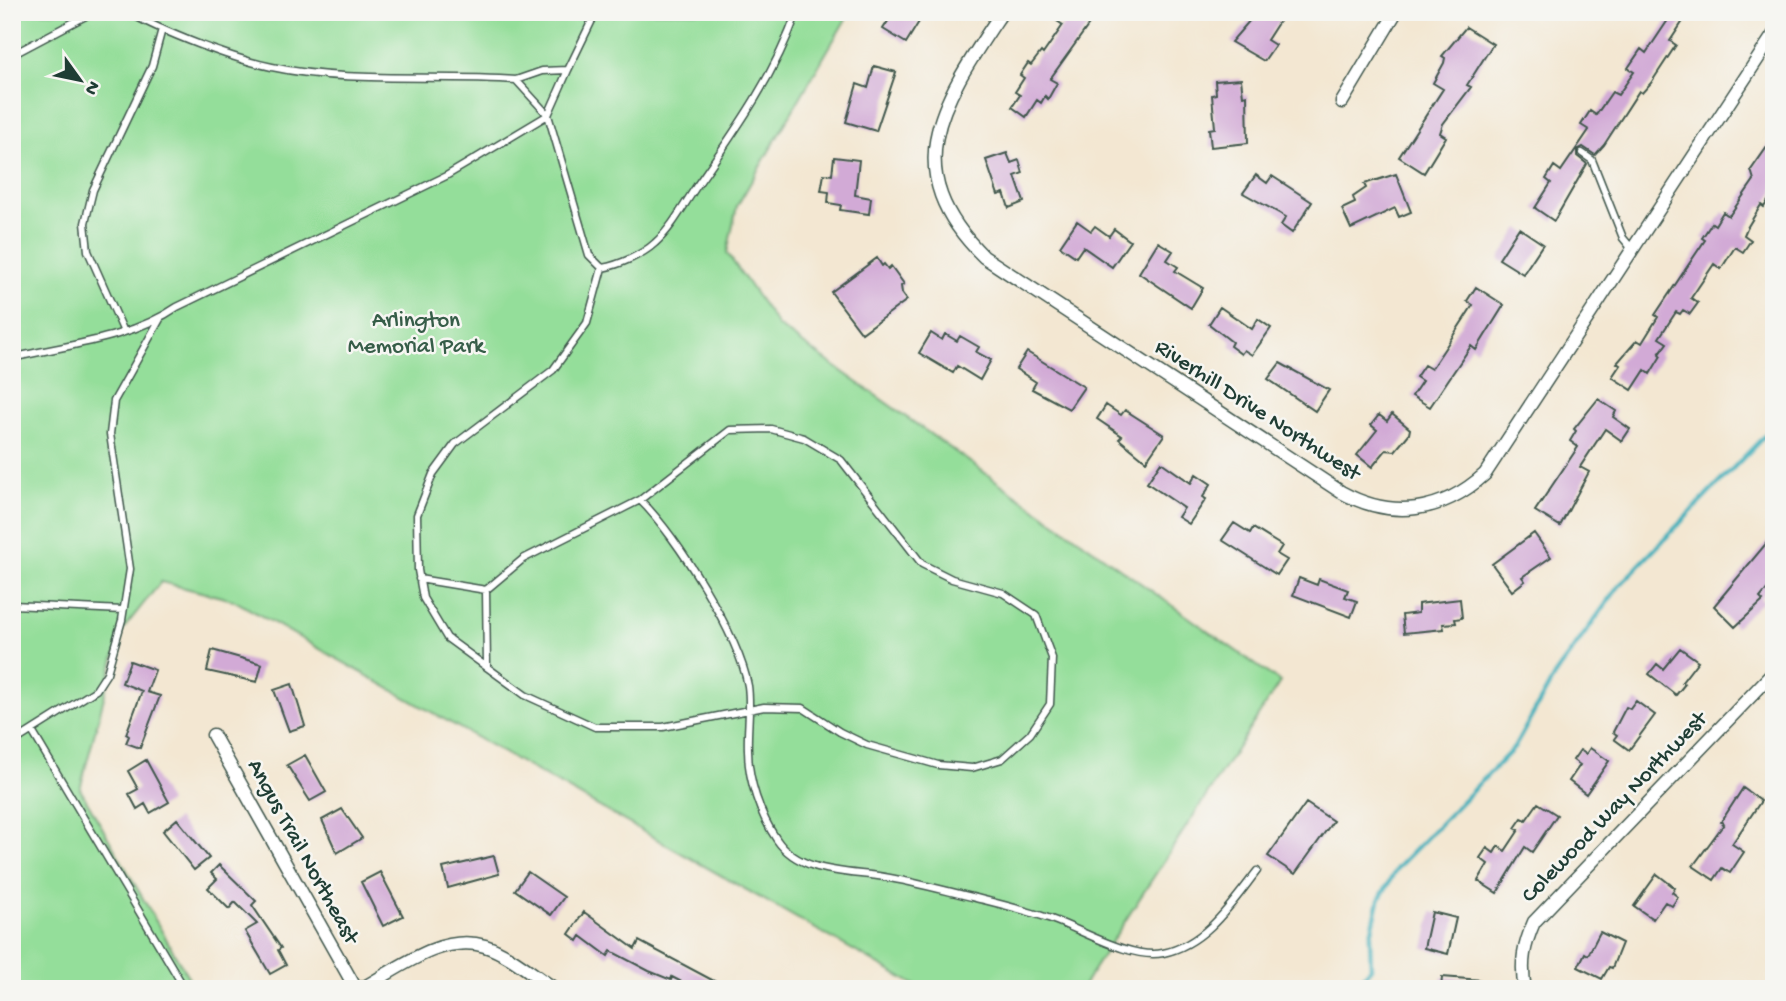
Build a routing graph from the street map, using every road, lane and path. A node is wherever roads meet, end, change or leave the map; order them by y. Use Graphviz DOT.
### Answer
graph roads {
  1 [pos="93,12"];
  2 [pos="128,12"];
  3 [pos="596,12"];
  4 [pos="797,12"];
  5 [pos="1002,12"];
  6 [pos="1396,12"];
  7 [pos="162,29"];
  8 [pos="1774,34"];
  9 [pos="12,55"];
  10 [pos="568,70"];
  11 [pos="516,80"];
  12 [pos="1342,102"];
  13 [pos="548,115"];
  14 [pos="1582,153"];
  15 [pos="1633,250"];
  16 [pos="602,268"];
  17 [pos="160,319"];
  18 [pos="124,331"];
  19 [pos="12,358"];
  20 [pos="640,500"];
  21 [pos="419,579"];
  22 [pos="486,590"];
  23 [pos="12,605"];
  24 [pos="123,610"];
  25 [pos="487,666"];
  26 [pos="1774,672"];
  27 [pos="748,710"];
  28 [pos="32,731"];
  29 [pos="213,735"];
  30 [pos="12,743"];
  31 [pos="1257,871"];
  32 [pos="185,989"];
  33 [pos="356,989"];
  34 [pos="361,989"];
  35 [pos="555,989"];
  36 [pos="1525,989"];
  1 -- 9 [label="lane"];
  2 -- 7 [label="lane"];
  3 -- 10 [label="lane"];
  4 -- 16 [label="lane"];
  5 -- 15 [label="street, Riverhill Drive Northwest"];
  6 -- 12 [label="street"];
  7 -- 11 [label="lane"];
  7 -- 18 [label="lane"];
  8 -- 15 [label="street, Riverhill Drive Northwest"];
  10 -- 11 [label="lane"];
  10 -- 13 [label="lane"];
  11 -- 13 [label="lane"];
  13 -- 16 [label="lane"];
  13 -- 17 [label="lane"];
  14 -- 15 [label="lane"];
  16 -- 21 [label="lane"];
  17 -- 18 [label="lane"];
  17 -- 24 [label="lane"];
  18 -- 19 [label="lane"];
  20 -- 22 [label="lane"];
  20 -- 27 [label="lane"];
  20 -- 27 [label="lane"];
  21 -- 22 [label="lane"];
  21 -- 25 [label="lane"];
  22 -- 25 [label="lane"];
  23 -- 24 [label="lane"];
  24 -- 28 [label="lane"];
  25 -- 27 [label="lane"];
  26 -- 36 [label="street, Colewood Way Northwest"];
  27 -- 31 [label="lane"];
  28 -- 30 [label="lane"];
  28 -- 32 [label="lane"];
  29 -- 33 [label="street, Angus Trail Northeast"];
  34 -- 35 [label="street"];
}
